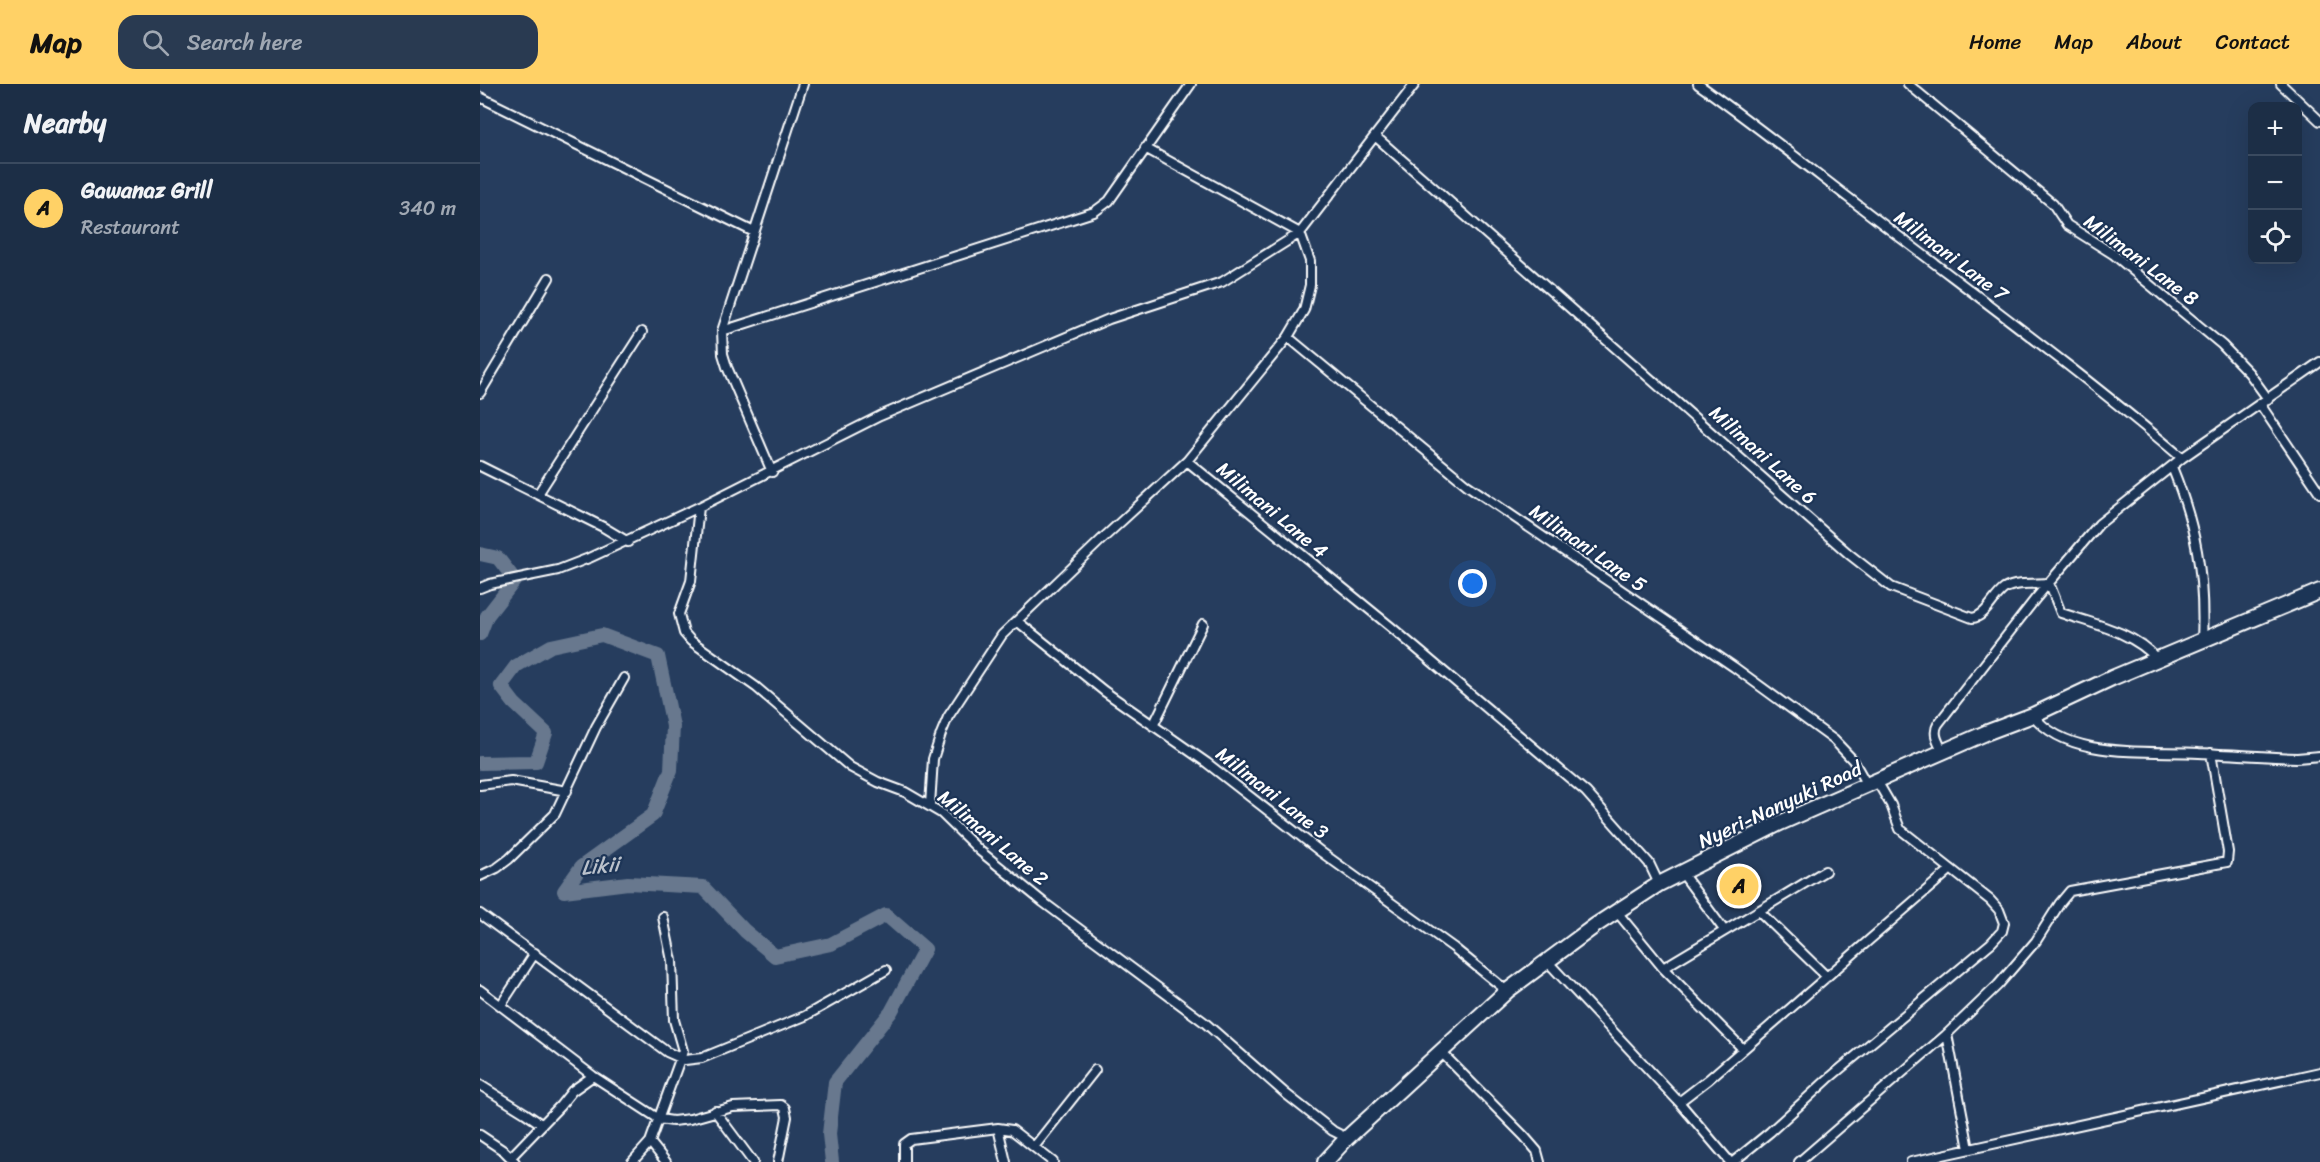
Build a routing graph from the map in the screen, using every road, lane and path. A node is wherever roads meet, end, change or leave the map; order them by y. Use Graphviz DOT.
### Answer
graph roads {
  1 [pos="803,84"];
  2 [pos="1415,84"];
  3 [pos="1698,84"];
  4 [pos="1908,84"];
  5 [pos="2281,84"];
  6 [pos="1187,86"];
  7 [pos="480,97"];
  8 [pos="2320,121"];
  9 [pos="1375,136"];
  10 [pos="1145,148"];
  11 [pos="754,232"];
  12 [pos="1300,233"];
  13 [pos="549,278"];
  14 [pos="722,331"];
  15 [pos="642,332"];
  16 [pos="1287,337"];
  17 [pos="2320,362"];
  18 [pos="480,393"];
  19 [pos="2268,399"];
  20 [pos="2260,404"];
  21 [pos="2182,458"];
  22 [pos="1187,461"];
  23 [pos="480,466"];
  24 [pos="2172,467"];
  25 [pos="772,472"];
  26 [pos="2320,493"];
  27 [pos="538,494"];
  28 [pos="699,507"];
  29 [pos="628,542"];
  30 [pos="2049,583"];
  31 [pos="480,588"];
  32 [pos="2320,591"];
  33 [pos="1017,621"];
  34 [pos="1203,624"];
  35 [pos="2202,642"];
  36 [pos="2158,661"];
  37 [pos="624,678"];
  38 [pos="2033,715"];
  39 [pos="1153,726"];
  40 [pos="1943,752"];
  41 [pos="2211,753"];
  42 [pos="2320,756"];
  43 [pos="1872,783"];
  44 [pos="480,785"];
  45 [pos="567,791"];
  46 [pos="930,805"];
  47 [pos="1951,868"];
  48 [pos="1825,871"];
  49 [pos="1682,873"];
  50 [pos="480,876"];
  51 [pos="1659,884"];
  52 [pos="1617,912"];
  53 [pos="1760,912"];
  54 [pos="480,914"];
  55 [pos="663,917"];
  56 [pos="1724,930"];
  57 [pos="534,953"];
  58 [pos="1546,960"];
  59 [pos="1663,968"];
  60 [pos="886,970"];
  61 [pos="1827,977"];
  62 [pos="480,990"];
  63 [pos="1507,991"];
  64 [pos="501,1005"];
  65 [pos="1947,1034"];
  66 [pos="1742,1048"];
  67 [pos="1440,1051"];
  68 [pos="680,1059"];
  69 [pos="1095,1071"];
  70 [pos="2320,1072"];
  71 [pos="593,1076"];
  72 [pos="480,1085"];
  73 [pos="1679,1102"];
  74 [pos="716,1111"];
  75 [pos="659,1119"];
  76 [pos="541,1125"];
  77 [pos="998,1128"];
  78 [pos="480,1135"];
  79 [pos="1347,1138"];
  80 [pos="650,1142"];
  81 [pos="1034,1147"];
  82 [pos="1969,1149"];
  83 [pos="513,1160"];
  84 [pos="632,1162"];
  85 [pos="666,1162"];
  86 [pos="753,1162"];
  87 [pos="778,1162"];
  88 [pos="904,1162"];
  89 [pos="1006,1162"];
  90 [pos="1053,1162"];
  91 [pos="1324,1162"];
  92 [pos="1540,1162"];
  93 [pos="1731,1162"];
  94 [pos="1799,1162"];
  95 [pos="1911,1162"];
  1 -- 11 [label="street"];
  2 -- 9 [label="street"];
  3 -- 21 [label="street, Milimani Lane 7"];
  4 -- 19 [label="street, Milimani Lane 8"];
  5 -- 8 [label="street"];
  6 -- 10 [label="street"];
  7 -- 11 [label="street"];
  9 -- 12 [label="street"];
  9 -- 30 [label="street, Milimani Lane 6"];
  10 -- 12 [label="street"];
  10 -- 14 [label="street"];
  11 -- 14 [label="street"];
  12 -- 16 [label="street"];
  12 -- 25 [label="street"];
  13 -- 18 [label="street"];
  14 -- 25 [label="street"];
  15 -- 27 [label="street"];
  16 -- 22 [label="street"];
  16 -- 43 [label="street, Milimani Lane 5"];
  17 -- 19 [label="street"];
  19 -- 20 [label="street"];
  20 -- 21 [label="street"];
  20 -- 26 [label="street"];
  21 -- 24 [label="street"];
  22 -- 33 [label="street, Milimani Lane 4"];
  22 -- 51 [label="street, Milimani Lane 4"];
  23 -- 27 [label="street"];
  24 -- 30 [label="street"];
  24 -- 35 [label="street"];
  25 -- 28 [label="street"];
  27 -- 29 [label="street"];
  28 -- 29 [label="street"];
  28 -- 46 [label="street, Milimani Lane 2"];
  29 -- 31 [label="street"];
  30 -- 36 [label="street"];
  30 -- 40 [label="street"];
  32 -- 35 [label="highway, Nyeri-Nanyuki Road"];
  33 -- 39 [label="street, Milimani Lane 3"];
  33 -- 46 [label="street, Milimani Lane 4"];
  34 -- 39 [label="street"];
  35 -- 36 [label="highway, Nyeri-Nanyuki Road"];
  36 -- 38 [label="highway, Nyeri-Nanyuki Road"];
  37 -- 45 [label="street"];
  38 -- 40 [label="highway, Nyeri-Nanyuki Road"];
  38 -- 41 [label="street"];
  39 -- 63 [label="street, Milimani Lane 3"];
  40 -- 43 [label="highway, Nyeri-Nanyuki Road"];
  41 -- 42 [label="street"];
  41 -- 65 [label="street"];
  43 -- 47 [label="street, Milimani Lane 5"];
  43 -- 49 [label="highway, Nyeri-Nanyuki Road"];
  44 -- 45 [label="street"];
  45 -- 50 [label="street"];
  46 -- 79 [label="street, Milimani Lane 2"];
  47 -- 61 [label="street"];
  47 -- 93 [label="street, Milimani Lane 5"];
  48 -- 53 [label="street"];
  49 -- 51 [label="highway, Nyeri-Nanyuki Road"];
  49 -- 56 [label="street"];
  51 -- 52 [label="highway, Nyeri-Nanyuki Road"];
  52 -- 58 [label="highway, Nyeri-Nanyuki Road"];
  52 -- 59 [label="street"];
  53 -- 56 [label="street"];
  53 -- 61 [label="street"];
  54 -- 57 [label="street"];
  55 -- 68 [label="street"];
  56 -- 59 [label="street"];
  57 -- 64 [label="street"];
  57 -- 68 [label="street"];
  58 -- 63 [label="highway, Nyeri-Nanyuki Road"];
  58 -- 73 [label="street"];
  59 -- 66 [label="street"];
  60 -- 68 [label="street"];
  61 -- 66 [label="street"];
  62 -- 64 [label="street"];
  63 -- 67 [label="highway, Nyeri-Nanyuki Road"];
  64 -- 71 [label="street"];
  65 -- 82 [label="street"];
  65 -- 94 [label="street"];
  66 -- 73 [label="street"];
  67 -- 79 [label="highway, Nyeri-Nanyuki Road"];
  67 -- 92 [label="street"];
  68 -- 75 [label="street"];
  69 -- 81 [label="street"];
  70 -- 82 [label="street"];
  71 -- 75 [label="street"];
  71 -- 76 [label="street"];
  72 -- 76 [label="street"];
  73 -- 93 [label="street"];
  74 -- 75 [label="street"];
  74 -- 86 [label="street"];
  74 -- 87 [label="street"];
  75 -- 80 [label="street"];
  76 -- 83 [label="street"];
  77 -- 81 [label="street"];
  77 -- 88 [label="street"];
  77 -- 89 [label="street"];
  78 -- 83 [label="street"];
  79 -- 91 [label="highway, Nyeri-Nanyuki Road"];
  80 -- 84 [label="street"];
  80 -- 85 [label="street"];
  81 -- 90 [label="street"];
  82 -- 95 [label="street"];
}
